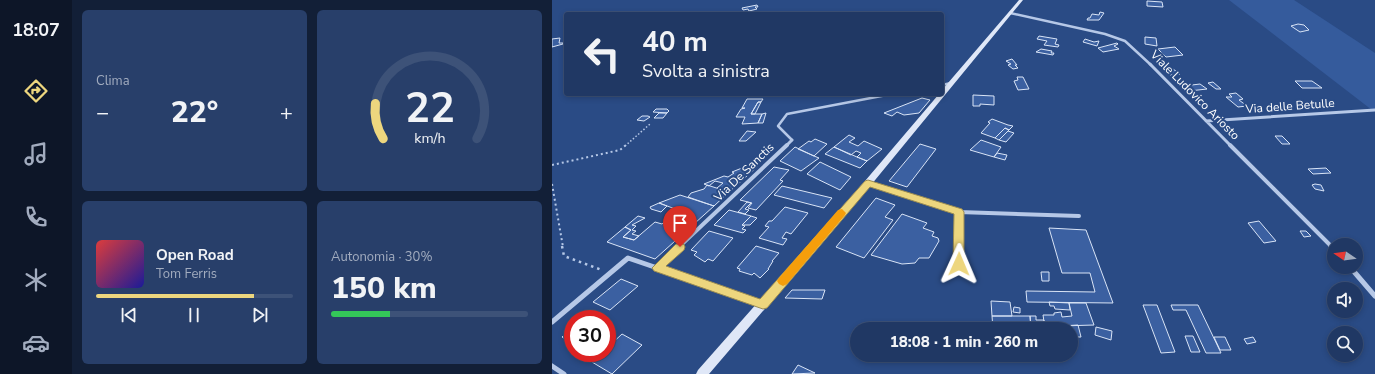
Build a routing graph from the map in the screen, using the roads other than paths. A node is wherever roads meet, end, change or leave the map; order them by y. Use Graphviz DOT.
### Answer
graph roads {
  1 [pos="1021,0"];
  2 [pos="1010,13"];
  3 [pos="951,83"];
  4 [pos="944,85"];
  5 [pos="944,92"];
  6 [pos="882,96"];
  7 [pos="940,96"];
  8 [pos="1375,110"];
  9 [pos="1206,121"];
  10 [pos="792,140"];
  11 [pos="868,183"];
  12 [pos="959,212"];
  13 [pos="1080,216"];
  14 [pos="1327,242"];
  15 [pos="959,264"];
  16 [pos="658,268"];
  17 [pos="1356,274"];
  18 [pos="1375,296"];
  19 [pos="763,304"];
  20 [pos="552,322"];
  21 [pos="552,366"];
  22 [pos="564,374"];
  23 [pos="702,374"];
  1 -- 2 [label="street"];
  2 -- 3 [label="street"];
  2 -- 9 [label="street, Viale Ludovico Ariosto"];
  3 -- 4 [label="lane"];
  3 -- 5 [label="street"];
  6 -- 10 [label="lane"];
  7 -- 11 [label="street"];
  8 -- 9 [label="street, Via delle Betulle"];
  9 -- 14 [label="street, Viale Ludovico Ariosto"];
  10 -- 16 [label="street, Via De Sanctis"];
  11 -- 12 [label="street"];
  11 -- 19 [label="street"];
  12 -- 13 [label="street"];
  12 -- 15 [label="street"];
  16 -- 19 [label="street"];
  16 -- 20 [label="street"];
  17 -- 18 [label="street"];
  19 -- 23 [label="street"];
  21 -- 22 [label="street"];
}
